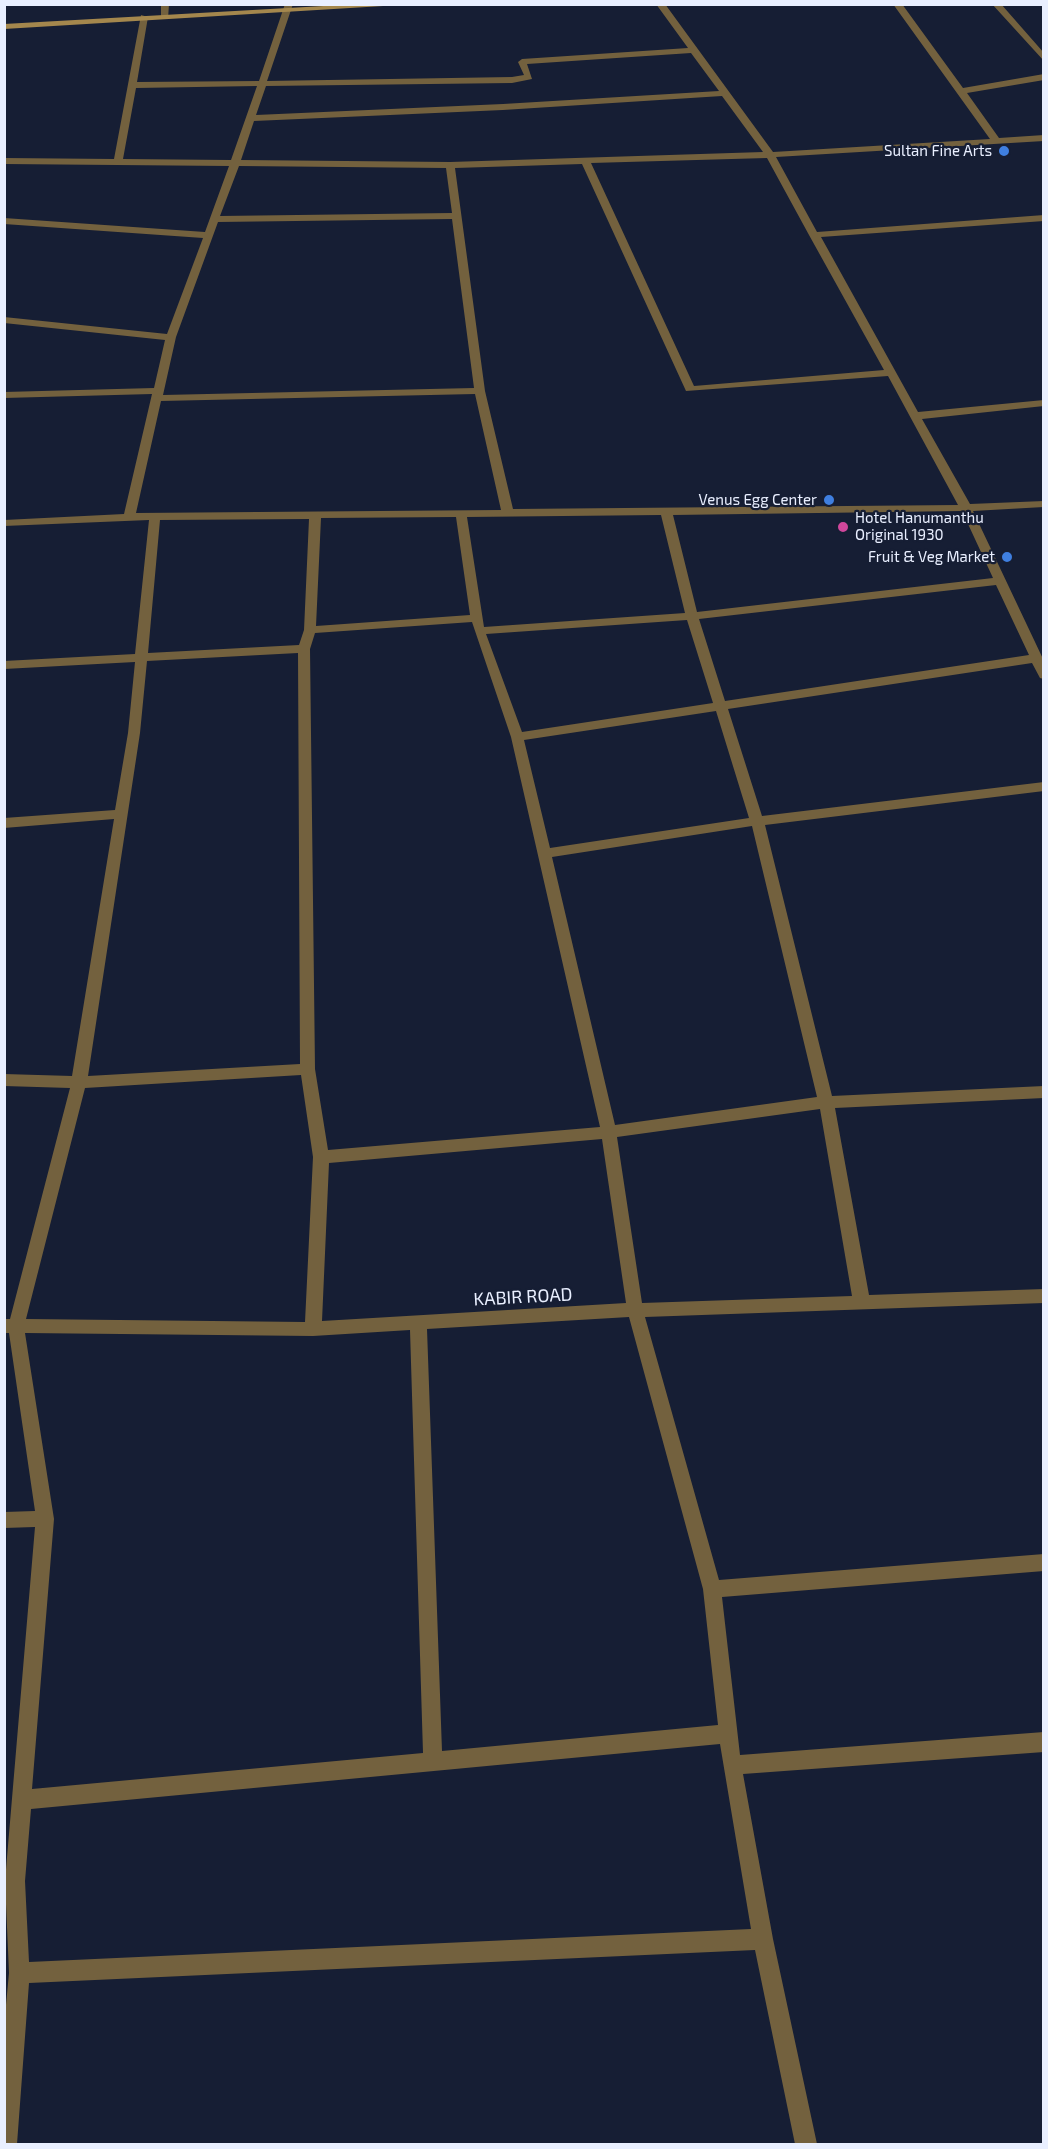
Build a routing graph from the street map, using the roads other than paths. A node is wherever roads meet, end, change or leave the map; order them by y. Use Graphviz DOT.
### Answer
graph roads {
  1 [pos="165,4"];
  2 [pos="412,4"];
  3 [pos="660,4"];
  4 [pos="897,4"];
  5 [pos="996,4"];
  6 [pos="289,8"];
  7 [pos="144,17"];
  8 [pos="165,17"];
  9 [pos="4,27"];
  10 [pos="693,50"];
  11 [pos="1044,59"];
  12 [pos="1044,77"];
  13 [pos="264,81"];
  14 [pos="132,85"];
  15 [pos="961,91"];
  16 [pos="724,93"];
  17 [pos="251,118"];
  18 [pos="1044,138"];
  19 [pos="996,141"];
  20 [pos="770,155"];
  21 [pos="4,161"];
  22 [pos="585,161"];
  23 [pos="118,162"];
  24 [pos="235,163"];
  25 [pos="450,165"];
  26 [pos="457,216"];
  27 [pos="1044,218"];
  28 [pos="214,219"];
  29 [pos="4,221"];
  30 [pos="208,235"];
  31 [pos="814,236"];
  32 [pos="4,320"];
  33 [pos="171,336"];
  34 [pos="891,373"];
  35 [pos="480,391"];
  36 [pos="157,394"];
  37 [pos="4,395"];
  38 [pos="1044,403"];
  39 [pos="915,416"];
  40 [pos="1044,504"];
  41 [pos="966,508"];
  42 [pos="666,511"];
  43 [pos="461,513"];
  44 [pos="508,513"];
  45 [pos="315,515"];
  46 [pos="155,516"];
  47 [pos="129,517"];
  48 [pos="4,523"];
  49 [pos="1000,581"];
  50 [pos="692,616"];
  51 [pos="478,624"];
  52 [pos="310,630"];
  53 [pos="304,649"];
  54 [pos="142,658"];
  55 [pos="1036,658"];
  56 [pos="4,665"];
  57 [pos="1044,675"];
  58 [pos="721,708"];
  59 [pos="517,738"];
  60 [pos="1044,786"];
  61 [pos="120,814"];
  62 [pos="757,821"];
  63 [pos="4,823"];
  64 [pos="545,853"];
  65 [pos="308,1069"];
  66 [pos="4,1080"];
  67 [pos="79,1082"];
  68 [pos="1044,1092"];
  69 [pos="826,1102"];
  70 [pos="609,1132"];
  71 [pos="321,1157"];
  72 [pos="1044,1296"];
  73 [pos="862,1303"];
  74 [pos="634,1310"];
  75 [pos="418,1323"];
  76 [pos="10,1326"];
  77 [pos="313,1329"];
  78 [pos="45,1519"];
  79 [pos="4,1520"];
  80 [pos="1044,1562"];
  81 [pos="712,1589"];
  82 [pos="728,1734"];
  83 [pos="1044,1742"];
  84 [pos="433,1761"];
  85 [pos="732,1765"];
  86 [pos="22,1800"];
  87 [pos="10,1882"];
  88 [pos="763,1939"];
  89 [pos="19,1973"];
  90 [pos="6,2145"];
  91 [pos="806,2145"];
  1 -- 8 [label="street"];
  2 -- 6 [label="street"];
  3 -- 10 [label="street"];
  4 -- 15 [label="street"];
  5 -- 11 [label="street"];
  6 -- 8 [label="street"];
  6 -- 13 [label="street"];
  7 -- 8 [label="street"];
  7 -- 9 [label="street"];
  7 -- 14 [label="street"];
  10 -- 13 [label="street"];
  10 -- 16 [label="street"];
  12 -- 15 [label="street"];
  13 -- 14 [label="street"];
  13 -- 17 [label="street"];
  14 -- 23 [label="street"];
  15 -- 19 [label="street"];
  16 -- 17 [label="street"];
  16 -- 20 [label="street"];
  17 -- 24 [label="street"];
  18 -- 19 [label="street"];
  19 -- 20 [label="street"];
  20 -- 22 [label="street"];
  20 -- 31 [label="street"];
  21 -- 23 [label="street"];
  22 -- 25 [label="street"];
  22 -- 34 [label="street"];
  23 -- 24 [label="street"];
  24 -- 25 [label="street"];
  24 -- 28 [label="street"];
  25 -- 26 [label="street"];
  26 -- 28 [label="street"];
  26 -- 35 [label="street"];
  27 -- 31 [label="street"];
  28 -- 30 [label="street"];
  29 -- 30 [label="street"];
  30 -- 33 [label="street"];
  31 -- 34 [label="street"];
  32 -- 33 [label="street"];
  33 -- 36 [label="street"];
  34 -- 39 [label="street"];
  35 -- 36 [label="street"];
  35 -- 44 [label="street"];
  36 -- 37 [label="street"];
  36 -- 47 [label="street"];
  38 -- 39 [label="street"];
  39 -- 41 [label="street"];
  40 -- 41 [label="street"];
  41 -- 42 [label="street"];
  41 -- 49 [label="street"];
  42 -- 44 [label="street"];
  42 -- 50 [label="street"];
  43 -- 44 [label="street"];
  43 -- 45 [label="street"];
  43 -- 51 [label="street"];
  45 -- 46 [label="street"];
  45 -- 52 [label="street"];
  46 -- 47 [label="street"];
  46 -- 54 [label="street"];
  47 -- 48 [label="street"];
  49 -- 50 [label="street"];
  49 -- 55 [label="street"];
  50 -- 51 [label="street"];
  50 -- 58 [label="street"];
  51 -- 52 [label="street"];
  51 -- 59 [label="street"];
  52 -- 53 [label="street"];
  53 -- 54 [label="street"];
  53 -- 65 [label="street"];
  54 -- 56 [label="street"];
  54 -- 61 [label="street"];
  55 -- 57 [label="street"];
  55 -- 58 [label="street"];
  58 -- 59 [label="street"];
  58 -- 62 [label="street"];
  59 -- 64 [label="street"];
  60 -- 62 [label="street"];
  61 -- 63 [label="street"];
  61 -- 67 [label="street"];
  62 -- 64 [label="street"];
  62 -- 69 [label="street"];
  64 -- 70 [label="street"];
  65 -- 67 [label="street"];
  65 -- 71 [label="street"];
  66 -- 67 [label="street"];
  67 -- 76 [label="street"];
  68 -- 69 [label="street"];
  69 -- 70 [label="street"];
  69 -- 73 [label="street"];
  70 -- 71 [label="street"];
  70 -- 74 [label="street"];
  71 -- 77 [label="street"];
  72 -- 73 [label="street, KABIR ROAD"];
  73 -- 74 [label="street, KABIR ROAD"];
  74 -- 75 [label="street, KABIR ROAD"];
  74 -- 81 [label="street"];
  75 -- 77 [label="street, KABIR ROAD"];
  75 -- 84 [label="street"];
  76 -- 77 [label="street, KABIR ROAD"];
  76 -- 78 [label="street"];
  78 -- 79 [label="street"];
  78 -- 86 [label="street"];
  80 -- 81 [label="street"];
  81 -- 82 [label="street"];
  82 -- 84 [label="street"];
  82 -- 85 [label="street"];
  83 -- 85 [label="street"];
  84 -- 86 [label="street"];
  85 -- 88 [label="street"];
  86 -- 87 [label="street"];
  87 -- 89 [label="street"];
  88 -- 89 [label="street"];
  88 -- 91 [label="street"];
  89 -- 90 [label="street"];
}
